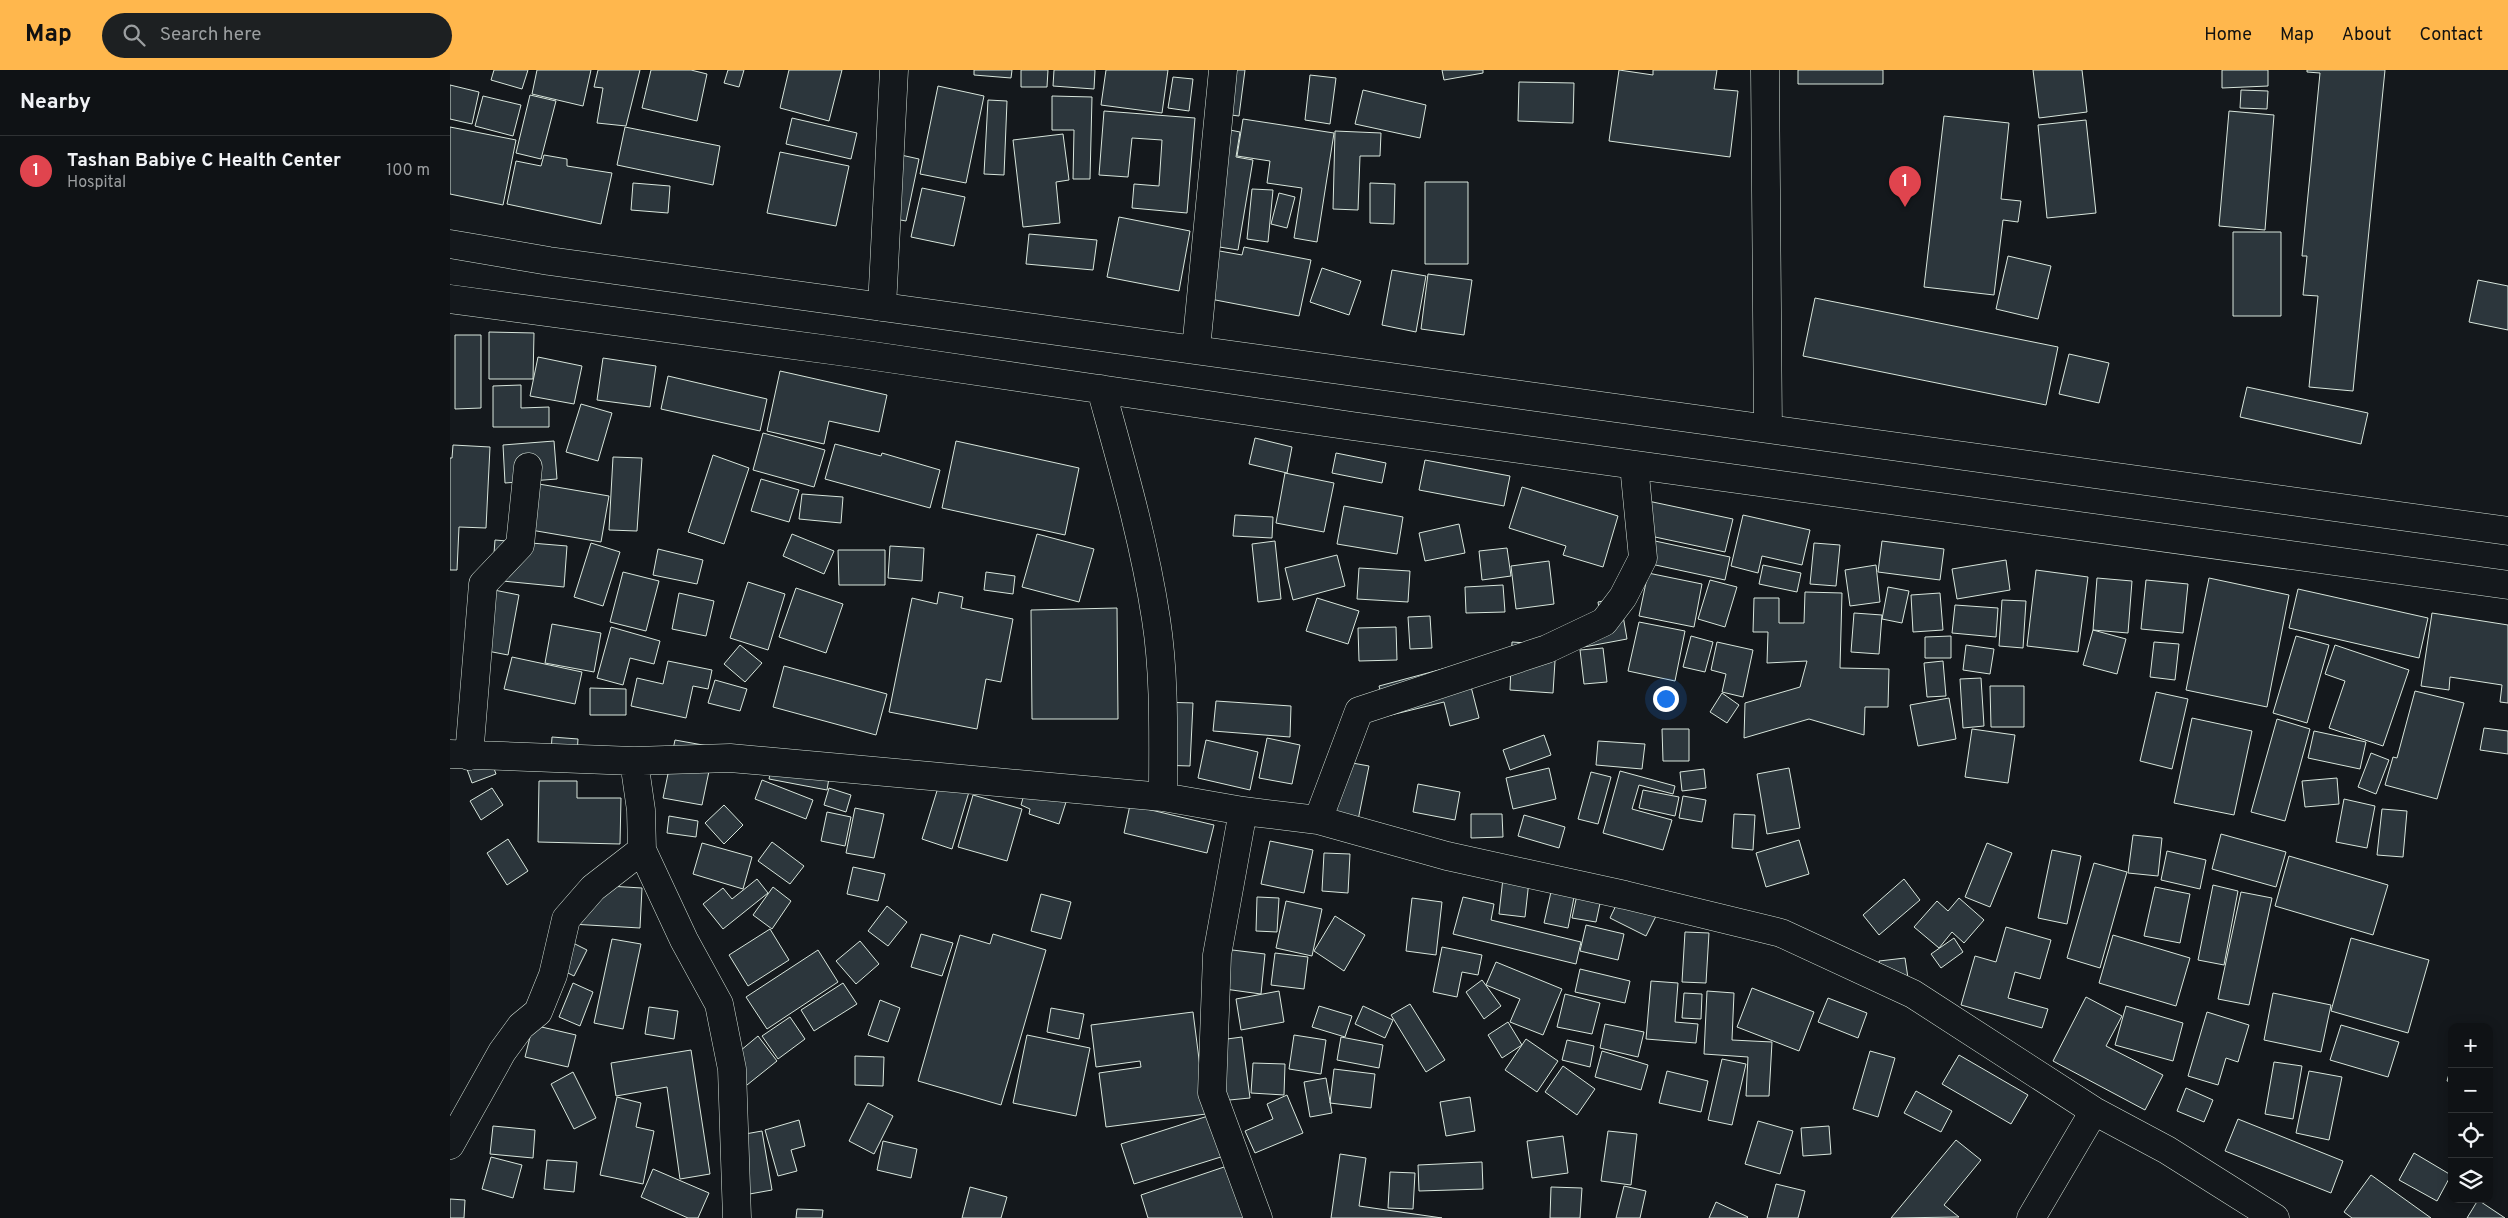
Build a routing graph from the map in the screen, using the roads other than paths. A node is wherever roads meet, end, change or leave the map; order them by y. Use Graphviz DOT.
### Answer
graph roads {
  1 [pos="894,70"];
  2 [pos="1223,70"];
  3 [pos="1765,70"];
  4 [pos="450,244"];
  5 [pos="450,299"];
  6 [pos="882,306"];
  7 [pos="1196,349"];
  8 [pos="1101,389"];
  9 [pos="1768,429"];
  10 [pos="1634,465"];
  11 [pos="528,467"];
  12 [pos="2508,531"];
  13 [pos="2508,585"];
  14 [pos="460,755"];
  15 [pos="634,761"];
  16 [pos="1164,797"];
  17 [pos="1243,811"];
  18 [pos="1318,820"];
  19 [pos="642,850"];
  20 [pos="2094,1111"];
  21 [pos="450,1145"];
  22 [pos="737,1218"];
  23 [pos="1258,1218"];
  24 [pos="2031,1218"];
  25 [pos="2275,1218"];
  1 -- 6 [label="street"];
  2 -- 7 [label="street"];
  3 -- 9 [label="street"];
  4 -- 6 [label="street"];
  5 -- 8 [label="street"];
  6 -- 7 [label="street"];
  7 -- 9 [label="street"];
  8 -- 10 [label="street"];
  8 -- 16 [label="street"];
  9 -- 12 [label="street"];
  10 -- 13 [label="street"];
  10 -- 18 [label="street"];
  11 -- 14 [label="street"];
  14 -- 15 [label="street"];
  15 -- 16 [label="street"];
  15 -- 19 [label="street"];
  16 -- 17 [label="street"];
  17 -- 18 [label="street"];
  17 -- 23 [label="street"];
  18 -- 20 [label="street"];
  19 -- 21 [label="street"];
  19 -- 22 [label="street"];
  20 -- 24 [label="street"];
  20 -- 25 [label="street"];
}
